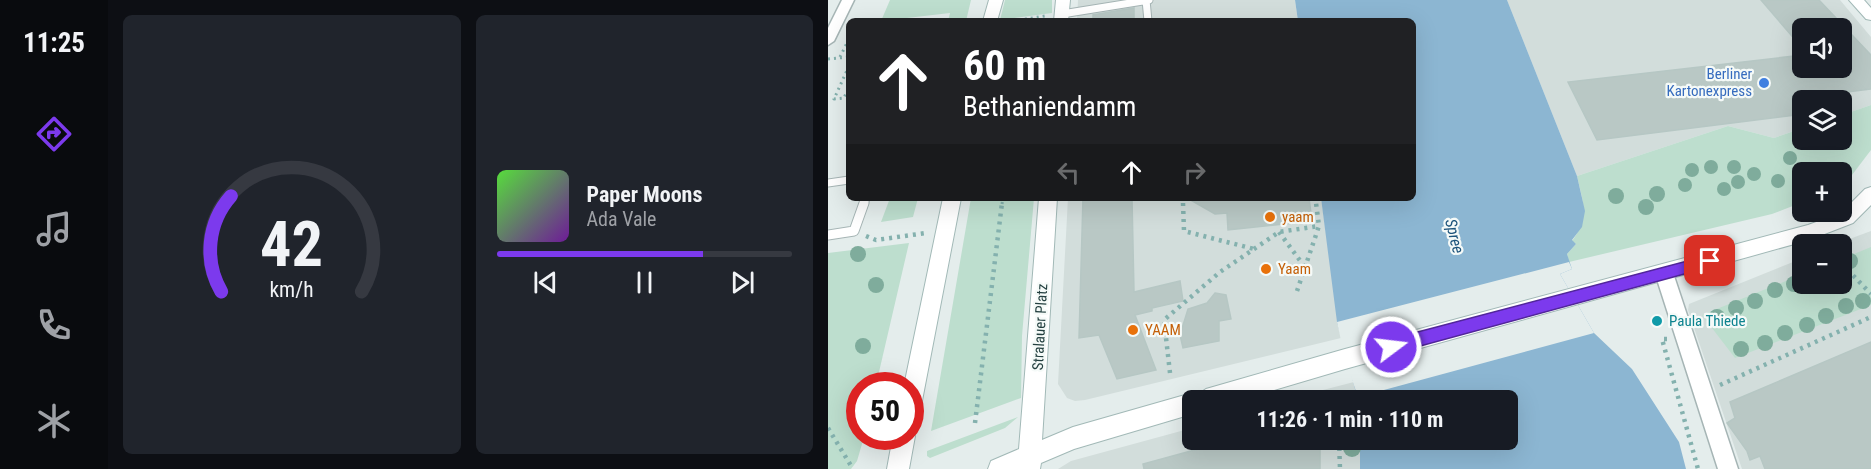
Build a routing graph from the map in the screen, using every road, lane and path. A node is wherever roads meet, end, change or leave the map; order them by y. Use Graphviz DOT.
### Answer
graph roads {
  1 [pos="848,0"];
  2 [pos="996,0"];
  3 [pos="1147,0"];
  4 [pos="1856,0"];
  5 [pos="1062,12"];
  6 [pos="1871,16"];
  7 [pos="991,18"];
  8 [pos="1032,18"];
  9 [pos="1148,18"];
  10 [pos="828,41"];
  11 [pos="846,45"];
  12 [pos="846,57"];
  13 [pos="840,58"];
  14 [pos="828,59"];
  15 [pos="846,73"];
  16 [pos="846,94"];
  17 [pos="846,180"];
  18 [pos="828,183"];
  19 [pos="1871,194"];
  20 [pos="865,201"];
  21 [pos="951,201"];
  22 [pos="1003,201"];
  23 [pos="1048,201"];
  24 [pos="1183,201"];
  25 [pos="1315,201"];
  26 [pos="1871,211"];
  27 [pos="1852,213"];
  28 [pos="1852,217"];
  29 [pos="1835,222"];
  30 [pos="1319,226"];
  31 [pos="945,230"];
  32 [pos="854,231"];
  33 [pos="1279,232"];
  34 [pos="828,235"];
  35 [pos="1254,249"];
  36 [pos="1304,266"];
  37 [pos="1664,273"];
  38 [pos="1852,274"];
  39 [pos="1297,291"];
  40 [pos="1871,294"];
  41 [pos="1871,316"];
  42 [pos="1665,351"];
  43 [pos="917,372"];
  44 [pos="1170,373"];
  45 [pos="1720,386"];
  46 [pos="1240,390"];
  47 [pos="1182,407"];
  48 [pos="975,423"];
  49 [pos="828,428"];
  50 [pos="901,450"];
  51 [pos="1339,450"];
  52 [pos="1030,462"];
  53 [pos="853,469"];
  54 [pos="898,469"];
  55 [pos="999,469"];
  56 [pos="1340,469"];
  57 [pos="1698,469"];
  58 [pos="1728,469"];
  1 -- 10 [label="street"];
  2 -- 7 [label="main road"];
  3 -- 5 [label="lane"];
  3 -- 9 [label="lane"];
  4 -- 6 [label="main road"];
  5 -- 8 [label="path"];
  11 -- 13 [label="path"];
  12 -- 13 [label="path"];
  13 -- 14 [label="path"];
  15 -- 16 [label="path"];
  17 -- 18 [label="lane"];
  19 -- 27 [label="main road"];
  20 -- 32 [label="lane"];
  21 -- 31 [label="main road"];
  22 -- 48 [label="path"];
  23 -- 52 [label="main road, Stralauer Platz"];
  24 -- 35 [label="path"];
  25 -- 30 [label="path"];
  26 -- 28 [label="main road"];
  29 -- 37 [label="main road"];
  30 -- 33 [label="path"];
  30 -- 36 [label="path"];
  31 -- 32 [label="path"];
  31 -- 43 [label="main road"];
  32 -- 34 [label="lane"];
  33 -- 35 [label="path"];
  33 -- 36 [label="path"];
  35 -- 44 [label="path"];
  36 -- 39 [label="path"];
  37 -- 46 [label="main road"];
  37 -- 58 [label="street"];
  38 -- 40 [label="path"];
  41 -- 45 [label="path"];
  42 -- 57 [label="path"];
  47 -- 52 [label="main road"];
  49 -- 53 [label="path"];
  50 -- 54 [label="main road"];
  51 -- 56 [label="path"];
  52 -- 55 [label="main road"];
}
